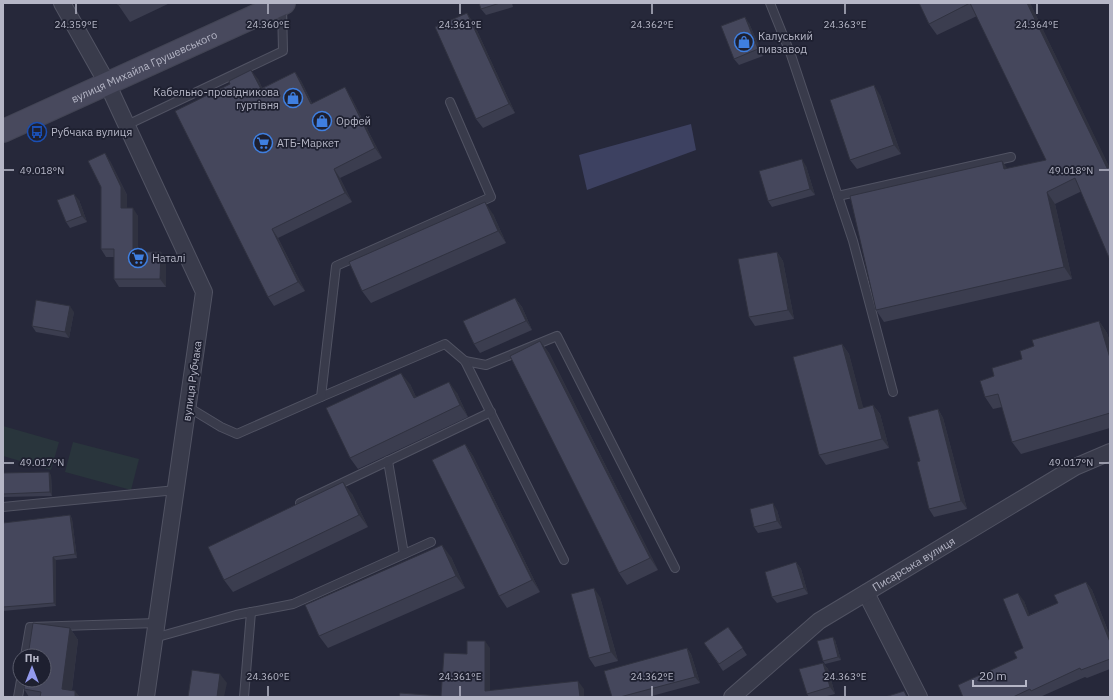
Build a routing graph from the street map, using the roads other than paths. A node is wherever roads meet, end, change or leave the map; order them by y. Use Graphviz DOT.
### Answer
graph roads {
  1 [pos="62,3"];
  2 [pos="283,3"];
  3 [pos="770,3"];
  4 [pos="107,83"];
  5 [pos="450,102"];
  6 [pos="127,125"];
  7 [pos="3,131"];
  8 [pos="1011,157"];
  9 [pos="838,196"];
  10 [pos="465,361"];
  11 [pos="893,392"];
  12 [pos="321,397"];
  13 [pos="188,407"];
  14 [pos="491,412"];
  15 [pos="1110,452"];
  16 [pos="388,461"];
  17 [pos="176,490"];
  18 [pos="300,503"];
  19 [pos="3,506"];
  20 [pos="431,542"];
  21 [pos="404,554"];
  22 [pos="564,560"];
  23 [pos="675,568"];
  24 [pos="866,593"];
  25 [pos="251,612"];
  26 [pos="156,631"];
  27 [pos="26,648"];
  28 [pos="146,697"];
  29 [pos="244,697"];
  30 [pos="732,697"];
  31 [pos="919,697"];
  1 -- 4 [label="street, вулиця Рубчака"];
  2 -- 4 [label="main road, вулиця Михайла Грушевського"];
  2 -- 6 [label="lane"];
  3 -- 9 [label="lane"];
  4 -- 6 [label="street, вулиця Рубчака"];
  4 -- 7 [label="main road, вулиця Михайла Грушевського"];
  5 -- 12 [label="lane"];
  6 -- 13 [label="street, вулиця Рубчака"];
  8 -- 9 [label="lane"];
  9 -- 11 [label="lane"];
  10 -- 12 [label="lane"];
  10 -- 14 [label="lane"];
  10 -- 23 [label="lane"];
  12 -- 13 [label="lane"];
  13 -- 17 [label="street, вулиця Рубчака"];
  14 -- 16 [label="lane"];
  14 -- 22 [label="lane"];
  15 -- 24 [label="street, Писарська вулиця"];
  16 -- 18 [label="lane"];
  16 -- 21 [label="lane"];
  17 -- 19 [label="lane"];
  17 -- 26 [label="street, вулиця Рубчака"];
  20 -- 21 [label="lane"];
  21 -- 25 [label="lane"];
  24 -- 30 [label="street, Писарська вулиця"];
  24 -- 31 [label="street"];
  25 -- 26 [label="lane"];
  25 -- 29 [label="lane"];
  26 -- 27 [label="lane"];
  26 -- 28 [label="street, вулиця Рубчака"];
}
